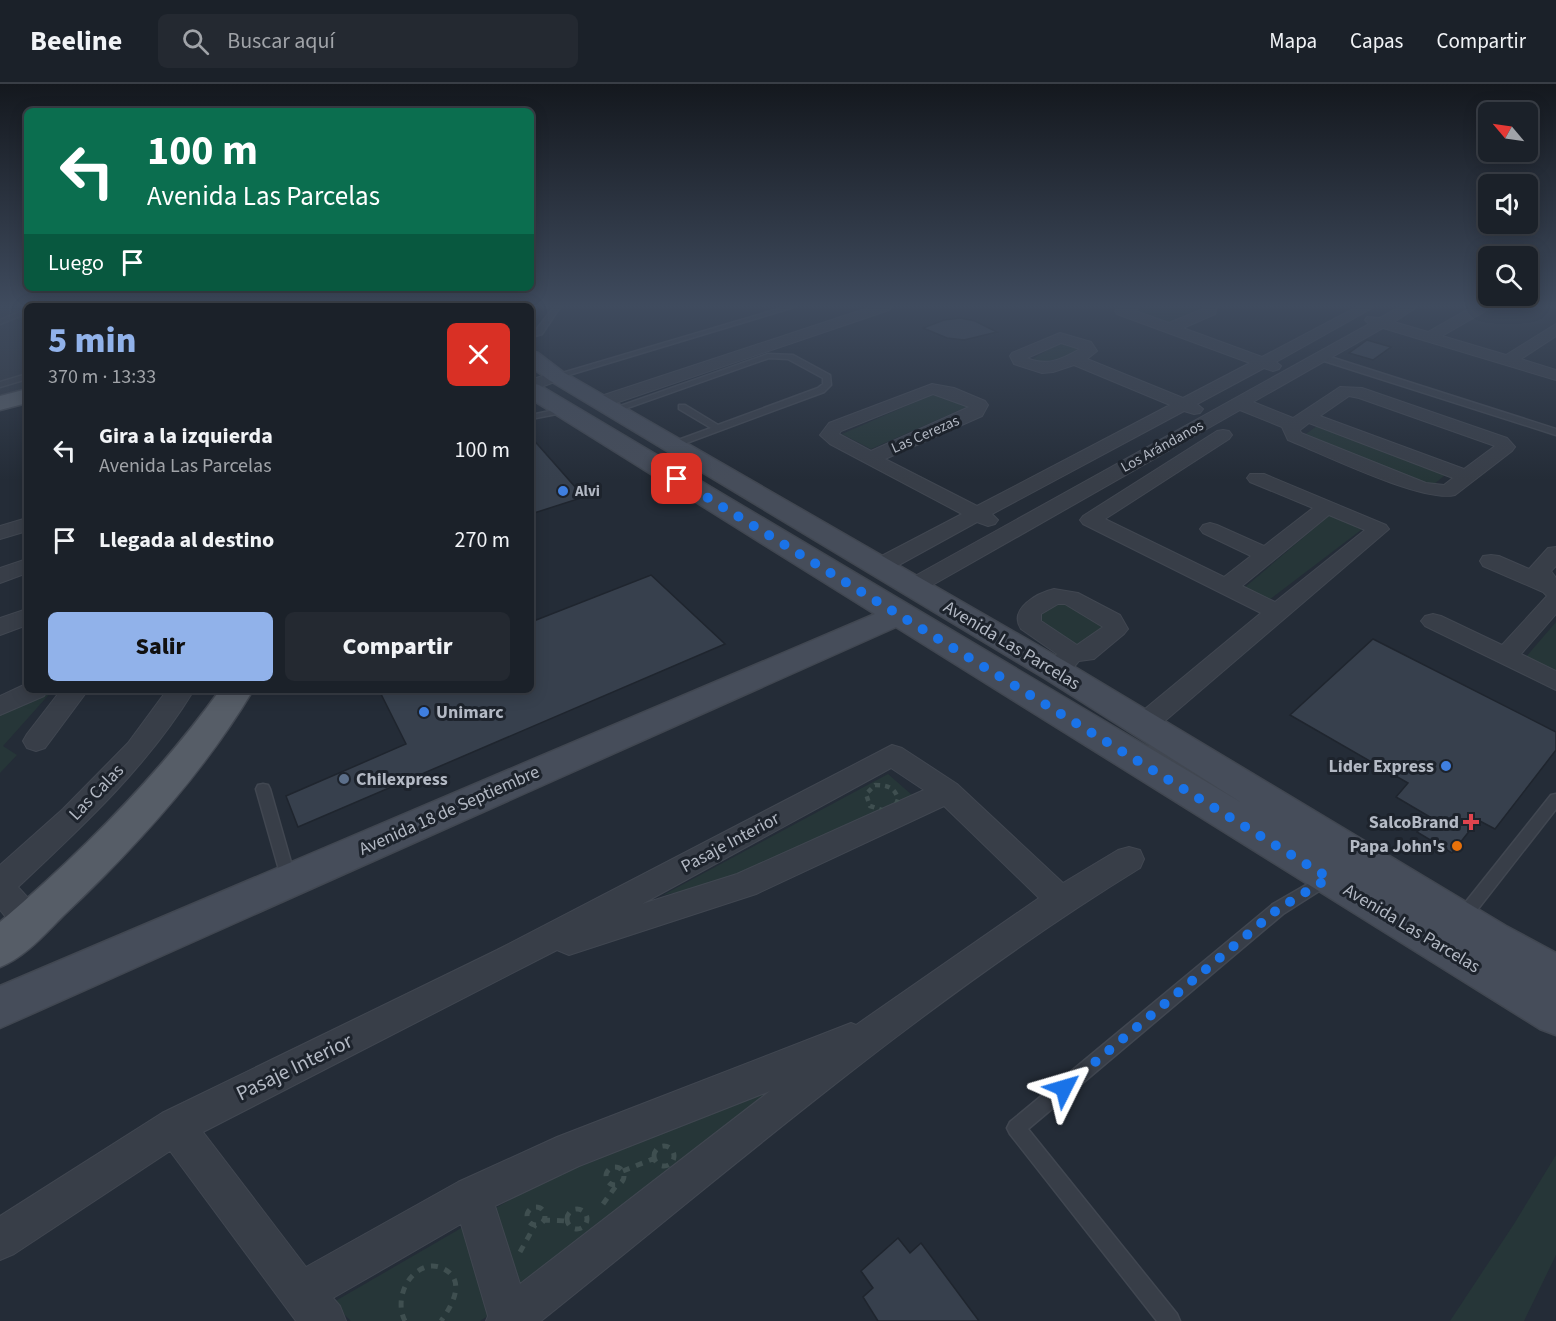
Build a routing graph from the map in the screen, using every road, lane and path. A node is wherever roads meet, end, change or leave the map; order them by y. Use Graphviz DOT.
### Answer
graph roads {
  1 [pos="541,365"];
  2 [pos="594,365"];
  3 [pos="722,365"];
  4 [pos="740,365"];
  5 [pos="804,365"];
  6 [pos="1088,365"];
  7 [pos="1258,365"];
  8 [pos="1271,365"];
  9 [pos="1307,365"];
  10 [pos="1346,365"];
  11 [pos="1521,365"];
  12 [pos="1293,372"];
  13 [pos="1556,375"];
  14 [pos="556,376"];
  15 [pos="24,377"];
  16 [pos="0,385"];
  17 [pos="534,385"];
  18 [pos="534,392"];
  19 [pos="24,397"];
  20 [pos="0,403"];
  21 [pos="1239,403"];
  22 [pos="1183,405"];
  23 [pos="607,406"];
  24 [pos="682,407"];
  25 [pos="564,410"];
  26 [pos="534,416"];
  27 [pos="1301,421"];
  28 [pos="1218,426"];
  29 [pos="717,429"];
  30 [pos="1556,432"];
  31 [pos="673,445"];
  32 [pos="871,458"];
  33 [pos="1467,477"];
  34 [pos="1257,478"];
  35 [pos="1327,507"];
  36 [pos="978,514"];
  37 [pos="24,525"];
  38 [pos="1210,529"];
  39 [pos="1011,531"];
  40 [pos="0,533"];
  41 [pos="1556,553"];
  42 [pos="1266,555"];
  43 [pos="1491,561"];
  44 [pos="880,566"];
  45 [pos="24,567"];
  46 [pos="0,576"];
  47 [pos="1226,587"];
  48 [pos="1554,593"];
  49 [pos="906,600"];
  50 [pos="1277,612"];
  51 [pos="24,617"];
  52 [pos="1433,621"];
  53 [pos="0,627"];
  54 [pos="1505,656"];
  55 [pos="1556,681"];
  56 [pos="28,693"];
  57 [pos="73,693"];
  58 [pos="179,693"];
  59 [pos="235,693"];
  60 [pos="0,706"];
  61 [pos="1143,725"];
  62 [pos="36,741"];
  63 [pos="263,789"];
  64 [pos="947,792"];
  65 [pos="1556,799"];
  66 [pos="1129,859"];
  67 [pos="1329,878"];
  68 [pos="289,880"];
  69 [pos="0,886"];
  70 [pos="1061,900"];
  71 [pos="1460,920"];
  72 [pos="30,922"];
  73 [pos="0,948"];
  74 [pos="509,960"];
  75 [pos="1556,975"];
  76 [pos="0,1007"];
  77 [pos="1556,1014"];
  78 [pos="880,1028"];
  79 [pos="175,1126"];
  80 [pos="654,1158"];
  81 [pos="624,1171"];
  82 [pos="616,1186"];
  83 [pos="472,1196"];
  84 [pos="598,1209"];
  85 [pos="543,1220"];
  86 [pos="567,1221"];
  87 [pos="0,1240"];
  88 [pos="313,1308"];
  89 [pos="509,1320"];
  90 [pos="405,1321"];
  91 [pos="441,1321"];
  92 [pos="1170,1321"];
  1 -- 14 [label="main road, Avenida Las Parcelas"];
  2 -- 14 [label="lane"];
  3 -- 23 [label="street"];
  4 -- 23 [label="lane"];
  5 -- 29 [label="lane"];
  6 -- 22 [label="street"];
  7 -- 22 [label="street, Los Arándanos"];
  8 -- 12 [label="street"];
  9 -- 12 [label="street, Los Arándanos"];
  10 -- 30 [label="lane"];
  11 -- 13 [label="street"];
  12 -- 21 [label="street, Los Arándanos"];
  14 -- 17 [label="street"];
  14 -- 23 [label="main road, Avenida Las Parcelas"];
  15 -- 16 [label="lane"];
  18 -- 25 [label="main road, Avenida Las Parcelas"];
  19 -- 20 [label="main road"];
  21 -- 27 [label="street"];
  21 -- 28 [label="street, Los Arándanos"];
  22 -- 28 [label="street"];
  22 -- 36 [label="street, Los Arándanos"];
  23 -- 31 [label="main road, Avenida Las Parcelas"];
  24 -- 29 [label="lane"];
  25 -- 26 [label="lane"];
  25 -- 49 [label="main road, Avenida Las Parcelas"];
  27 -- 33 [label="street"];
  27 -- 33 [label="street"];
  27 -- 33 [label="street"];
  28 -- 39 [label="street, Los Arándanos"];
  28 -- 47 [label="street"];
  29 -- 31 [label="lane"];
  31 -- 44 [label="main road, Avenida Las Parcelas"];
  32 -- 32 [label="street, Las Cerezas"];
  32 -- 36 [label="street, Las Cerezas"];
  34 -- 35 [label="street"];
  35 -- 42 [label="street"];
  35 -- 50 [label="street"];
  36 -- 39 [label="street, Las Cerezas"];
  36 -- 44 [label="street, Los Arándanos"];
  37 -- 40 [label="street"];
  38 -- 42 [label="street"];
  39 -- 49 [label="street, Los Arándanos"];
  41 -- 48 [label="street"];
  42 -- 47 [label="street"];
  43 -- 48 [label="street"];
  44 -- 49 [label="main road, Avenida Las Parcelas"];
  45 -- 46 [label="street"];
  47 -- 50 [label="street"];
  48 -- 54 [label="street"];
  49 -- 61 [label="main road, Avenida Las Parcelas"];
  49 -- 67 [label="main road, Avenida Las Parcelas"];
  49 -- 68 [label="main road, Avenida 18 de Septiembre"];
  50 -- 61 [label="street"];
  51 -- 53 [label="street"];
  52 -- 54 [label="street"];
  54 -- 55 [label="street"];
  56 -- 60 [label="street"];
  57 -- 62 [label="street"];
  58 -- 69 [label="street, Las Calas"];
  59 -- 72 [label="main road"];
  61 -- 71 [label="main road, Avenida Las Parcelas"];
  63 -- 68 [label="lane"];
  64 -- 70 [label="street, Pasaje Interior"];
  64 -- 74 [label="street, Pasaje Interior"];
  64 -- 74 [label="street, Pasaje Interior"];
  65 -- 71 [label="lane"];
  66 -- 70 [label="street"];
  67 -- 77 [label="main road, Avenida Las Parcelas"];
  67 -- 92 [label="lane"];
  68 -- 76 [label="main road, Avenida 18 de Septiembre"];
  69 -- 72 [label="street"];
  70 -- 78 [label="street"];
  71 -- 75 [label="main road, Avenida Las Parcelas"];
  72 -- 73 [label="main road"];
  74 -- 79 [label="street, Pasaje Interior"];
  78 -- 83 [label="street"];
  78 -- 89 [label="street"];
  79 -- 87 [label="street, Pasaje Interior"];
  79 -- 88 [label="street"];
  80 -- 81 [label="path"];
  81 -- 82 [label="path"];
  81 -- 82 [label="path"];
  82 -- 84 [label="path"];
  83 -- 88 [label="street"];
  83 -- 89 [label="street"];
  85 -- 86 [label="path"];
  86 -- 86 [label="path"];
  90 -- 91 [label="path"];
}
